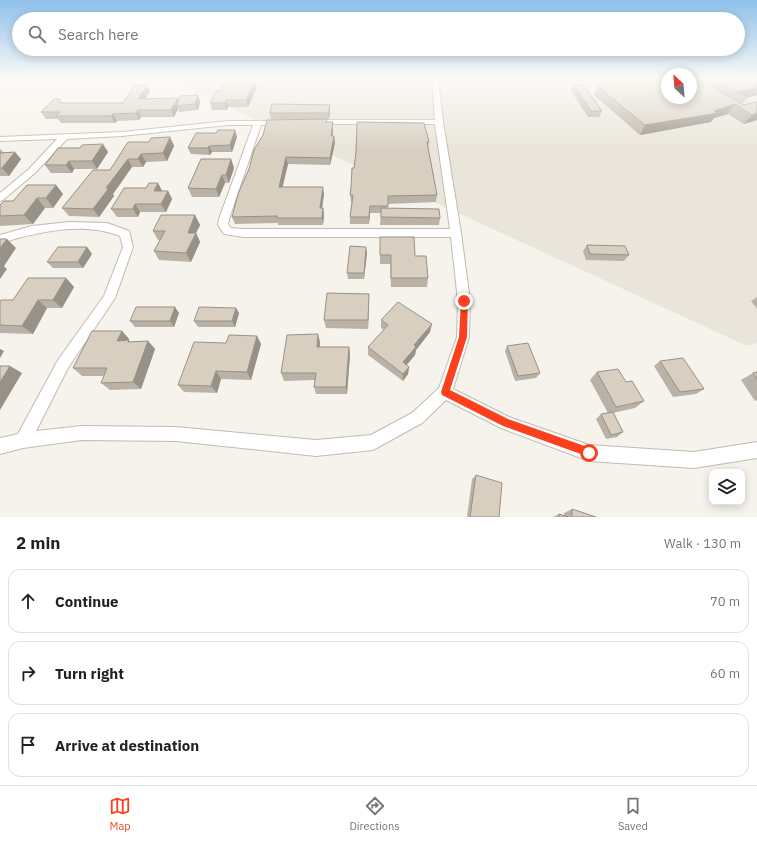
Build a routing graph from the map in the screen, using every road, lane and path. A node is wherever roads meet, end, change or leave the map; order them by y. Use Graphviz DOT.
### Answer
graph roads {
  1 [pos="437,103"];
  2 [pos="311,122"];
  3 [pos="439,122"];
  4 [pos="258,123"];
  5 [pos="288,123"];
  6 [pos="64,137"];
  7 [pos="0,139"];
  8 [pos="0,198"];
  9 [pos="456,233"];
  10 [pos="0,239"];
  11 [pos="445,392"];
  12 [pos="23,440"];
  13 [pos="0,446"];
  14 [pos="757,450"];
  1 -- 3 [label="street"];
  2 -- 3 [label="street"];
  3 -- 9 [label="street"];
  4 -- 5 [label="street"];
  4 -- 6 [label="street"];
  4 -- 9 [label="street"];
  6 -- 7 [label="street"];
  6 -- 8 [label="street"];
  9 -- 11 [label="street"];
  10 -- 12 [label="street"];
  11 -- 12 [label="street"];
  11 -- 14 [label="street"];
  12 -- 13 [label="street"];
}
